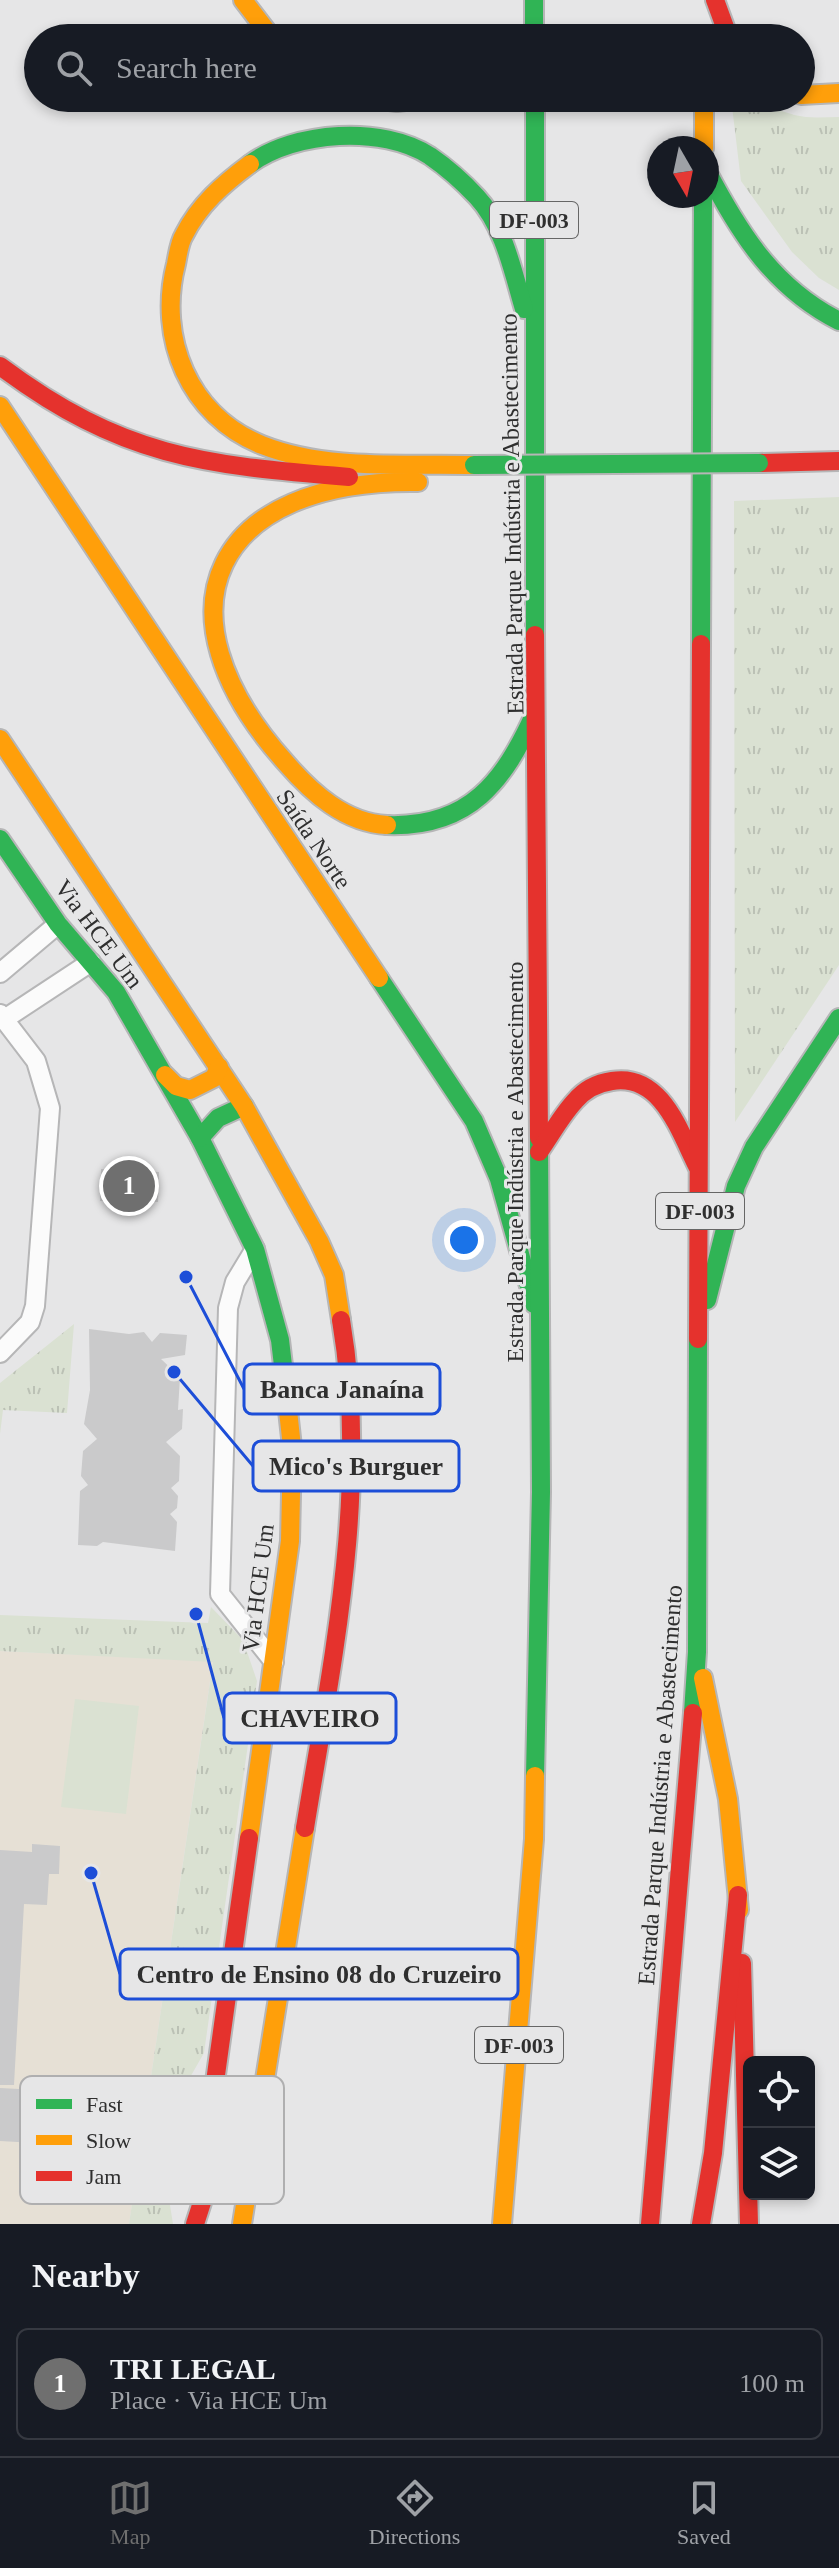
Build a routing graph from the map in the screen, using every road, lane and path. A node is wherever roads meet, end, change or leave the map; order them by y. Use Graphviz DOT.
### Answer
graph roads {
  1 [pos="243,0"];
  2 [pos="534,0"];
  3 [pos="704,0"];
  4 [pos="715,0"];
  5 [pos="261,24"];
  6 [pos="532,24"];
  7 [pos="704,24"];
  8 [pos="724,24"];
  9 [pos="839,93"];
  10 [pos="815,94"];
  11 [pos="535,112"];
  12 [pos="704,112"];
  13 [pos="704,136"];
  14 [pos="719,192"];
  15 [pos="703,208"];
  16 [pos="839,321"];
  17 [pos="533,342"];
  18 [pos="0,366"];
  19 [pos="0,406"];
  20 [pos="839,461"];
  21 [pos="399,481"];
  22 [pos="445,484"];
  23 [pos="683,484"];
  24 [pos="714,484"];
  25 [pos="520,485"];
  26 [pos="549,485"];
  27 [pos="538,707"];
  28 [pos="0,739"];
  29 [pos="0,839"];
  30 [pos="58,924"];
  31 [pos="91,962"];
  32 [pos="0,973"];
  33 [pos="2,1017"];
  34 [pos="839,1018"];
  35 [pos="219,1067"];
  36 [pos="157,1068"];
  37 [pos="244,1106"];
  38 [pos="200,1138"];
  39 [pos="539,1152"];
  40 [pos="700,1172"];
  41 [pos="255,1249"];
  42 [pos="539,1321"];
  43 [pos="698,1333"];
  44 [pos="0,1353"];
  45 [pos="697,1652"];
  46 [pos="274,1662"];
  47 [pos="738,1895"];
  48 [pos="216,2076"];
  49 [pos="266,2076"];
  50 [pos="201,2204"];
  51 [pos="245,2204"];
  52 [pos="195,2224"];
  53 [pos="242,2224"];
  54 [pos="500,2224"];
  55 [pos="650,2224"];
  56 [pos="701,2224"];
  57 [pos="749,2224"];
  1 -- 5 [label="main road"];
  2 -- 6 [label="main road"];
  3 -- 7 [label="main road"];
  4 -- 8 [label="main road"];
  9 -- 10 [label="main road"];
  11 -- 17 [label="main road, Estrada Parque Indústria e Abastecimento / DF-003"];
  12 -- 13 [label="main road"];
  14 -- 16 [label="main road"];
  15 -- 40 [label="main road, Estrada Parque Indústria e Abastecimento / DF-003"];
  17 -- 20 [label="main road, bridge"];
  17 -- 27 [label="main road, Estrada Parque Indústria e Abastecimento / DF-003"];
  18 -- 21 [label="main road"];
  19 -- 42 [label="main road, Saída Norte"];
  21 -- 22 [label="main road"];
  21 -- 27 [label="main road"];
  23 -- 24 [label="main road"];
  25 -- 26 [label="main road"];
  27 -- 39 [label="main road, Estrada Parque Indústria e Abastecimento / DF-003"];
  28 -- 35 [label="main road"];
  29 -- 30 [label="main road, Via HCE Um"];
  30 -- 31 [label="main road, Via HCE Um"];
  30 -- 32 [label="street"];
  31 -- 33 [label="street"];
  31 -- 36 [label="main road, Via HCE Um"];
  33 -- 44 [label="street"];
  34 -- 43 [label="main road"];
  35 -- 36 [label="main road"];
  35 -- 37 [label="main road"];
  36 -- 38 [label="main road, Via HCE Um"];
  37 -- 38 [label="main road"];
  37 -- 49 [label="main road"];
  38 -- 41 [label="main road, Via HCE Um"];
  39 -- 40 [label="main road"];
  39 -- 42 [label="main road, Estrada Parque Indústria e Abastecimento / DF-003"];
  40 -- 43 [label="main road, Estrada Parque Indústria e Abastecimento / DF-003"];
  41 -- 46 [label="main road, Via HCE Um"];
  41 -- 46 [label="street"];
  42 -- 54 [label="main road, Estrada Parque Indústria e Abastecimento / DF-003"];
  43 -- 45 [label="main road, Estrada Parque Indústria e Abastecimento / DF-003"];
  45 -- 47 [label="main road"];
  45 -- 55 [label="main road, Estrada Parque Indústria e Abastecimento / DF-003"];
  46 -- 48 [label="main road, Via HCE Um"];
  47 -- 56 [label="main road"];
  47 -- 57 [label="main road"];
  50 -- 52 [label="main road, Via HCE Um"];
  51 -- 53 [label="main road"];
}
